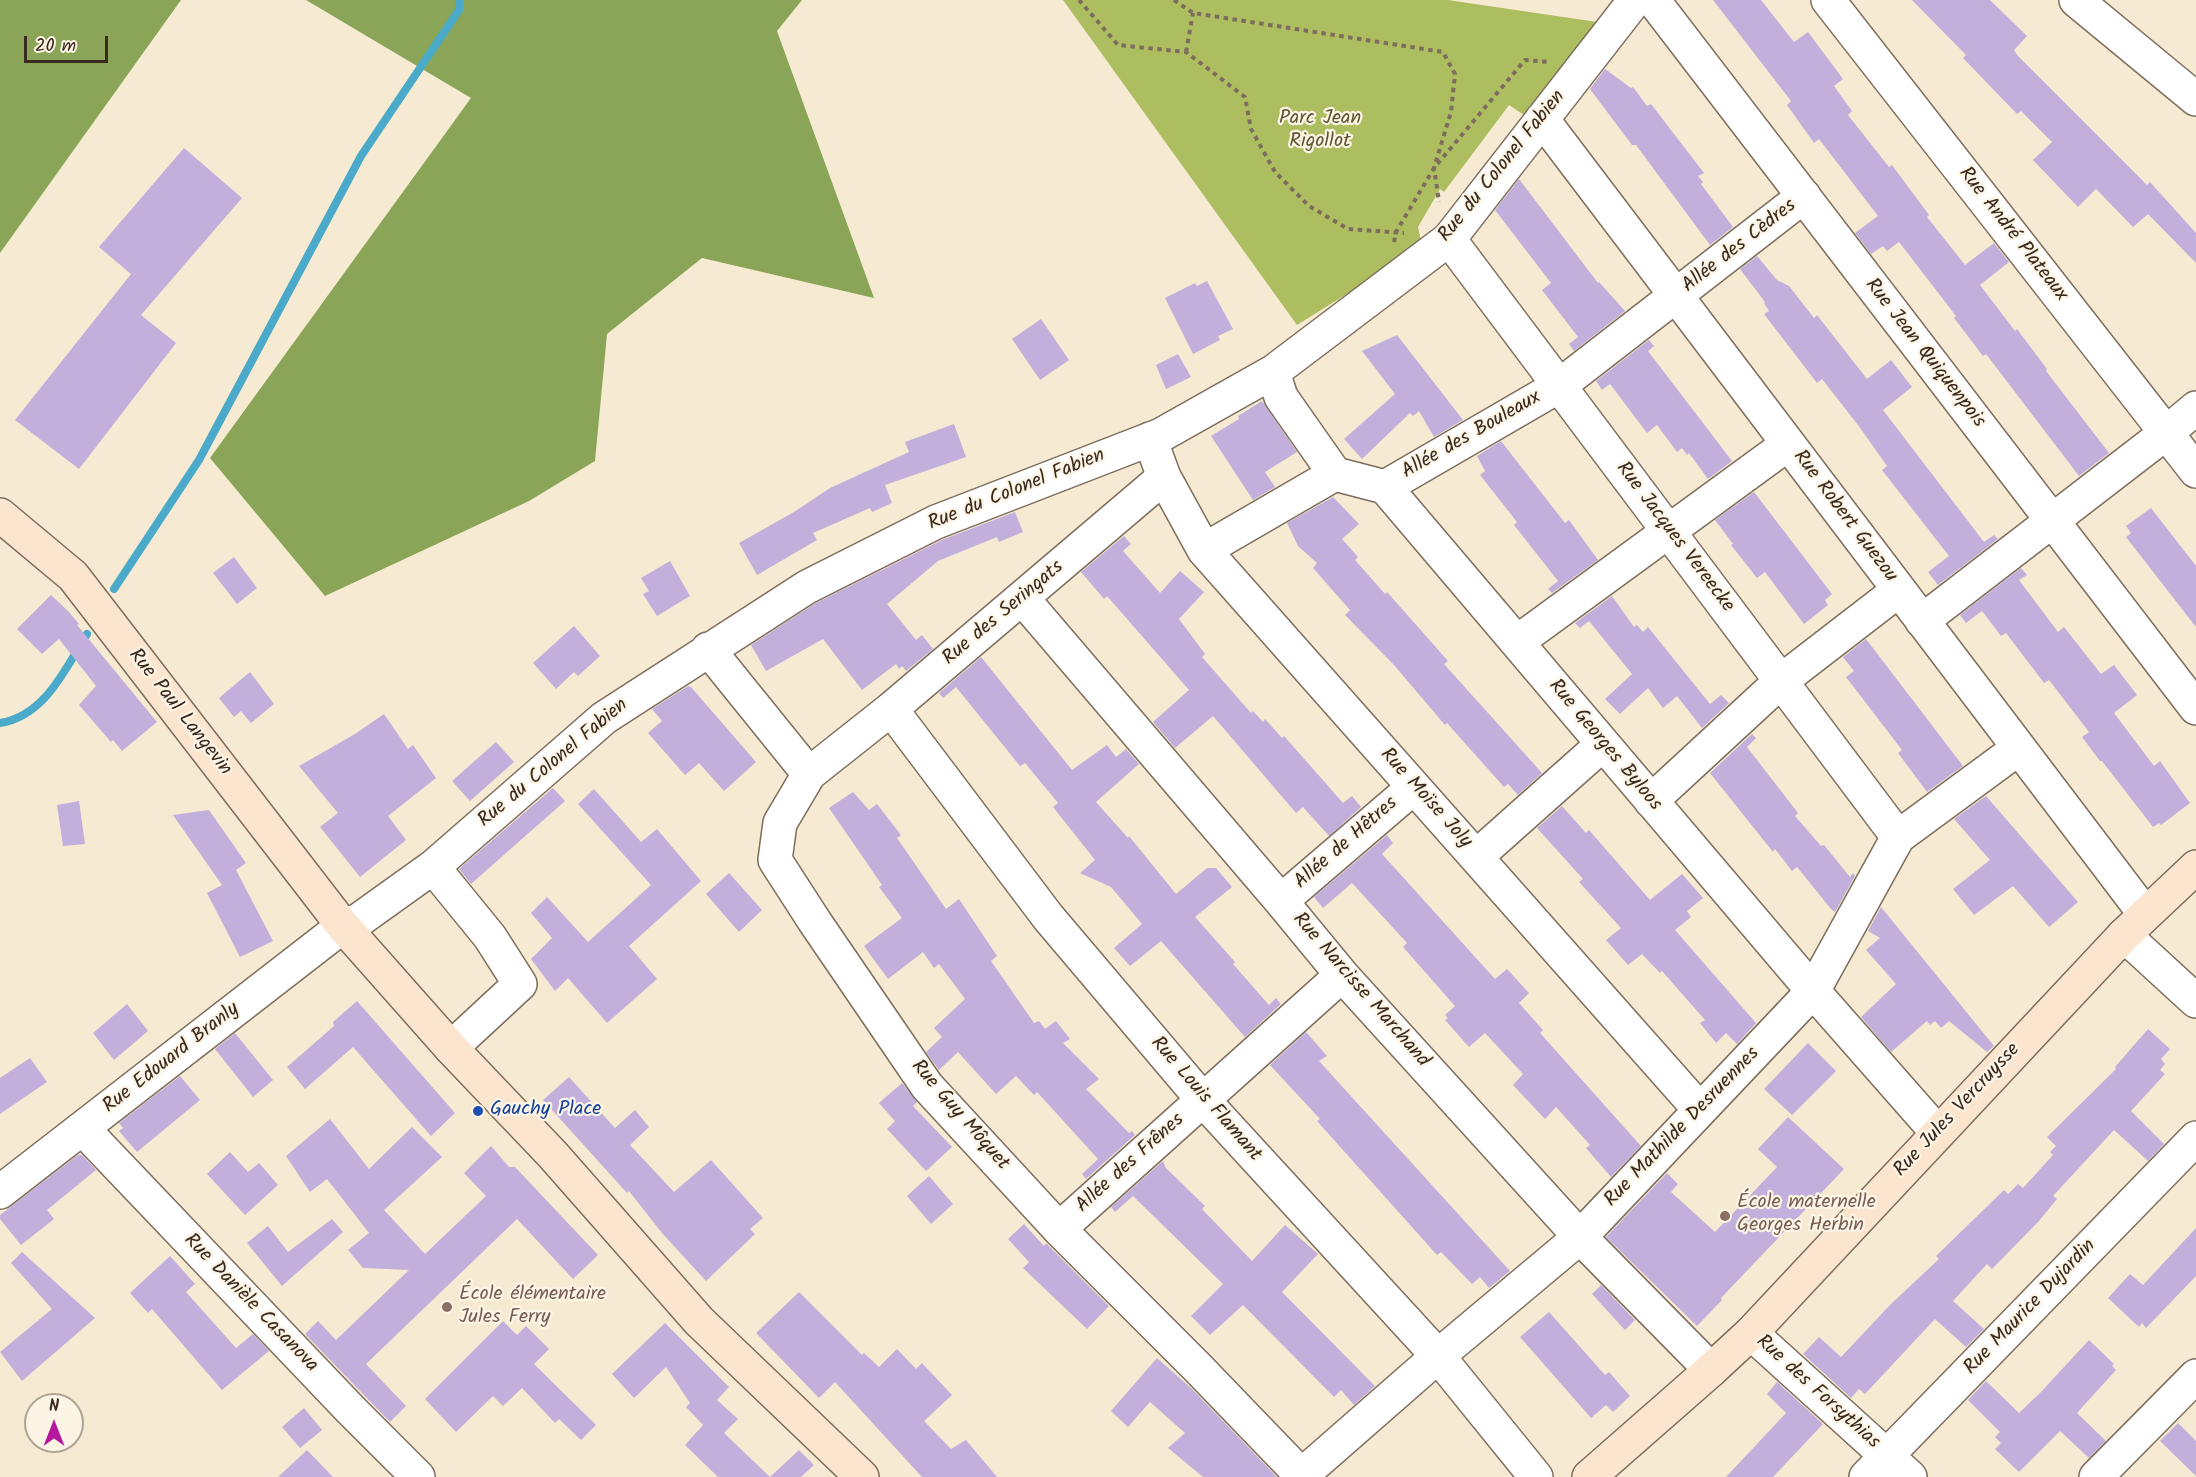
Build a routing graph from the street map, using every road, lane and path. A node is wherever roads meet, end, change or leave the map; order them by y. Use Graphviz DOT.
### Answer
graph roads {
  1 [pos="1079,0"];
  2 [pos="1174,0"];
  3 [pos="1635,0"];
  4 [pos="1653,0"];
  5 [pos="1828,0"];
  6 [pos="2076,0"];
  7 [pos="1193,13"];
  8 [pos="1186,52"];
  9 [pos="1586,64"];
  10 [pos="2196,99"];
  11 [pos="1542,119"];
  12 [pos="1434,168"];
  13 [pos="1803,196"];
  14 [pos="1396,232"];
  15 [pos="1449,239"];
  16 [pos="1393,244"];
  17 [pos="1676,297"];
  18 [pos="1273,372"];
  19 [pos="1559,386"];
  20 [pos="2196,408"];
  21 [pos="2166,433"];
  22 [pos="1150,439"];
  23 [pos="1788,444"];
  24 [pos="2196,471"];
  25 [pos="1335,474"];
  26 [pos="1164,477"];
  27 [pos="1385,487"];
  28 [pos="0,515"];
  29 [pos="2052,521"];
  30 [pos="1668,531"];
  31 [pos="1204,550"];
  32 [pos="1899,590"];
  33 [pos="1022,598"];
  34 [pos="1923,621"];
  35 [pos="1516,642"];
  36 [pos="708,650"];
  37 [pos="1781,681"];
  38 [pos="2196,708"];
  39 [pos="891,709"];
  40 [pos="1603,744"];
  41 [pos="2019,748"];
  42 [pos="809,774"];
  43 [pos="1414,787"];
  44 [pos="1651,801"];
  45 [pos="1898,837"];
  46 [pos="1476,857"];
  47 [pos="433,867"];
  48 [pos="2196,867"];
  49 [pos="1281,901"];
  50 [pos="2135,925"];
  51 [pos="343,926"];
  52 [pos="1342,975"];
  53 [pos="1813,992"];
  54 [pos="2196,1001"];
  55 [pos="451,1048"];
  56 [pos="1203,1100"];
  57 [pos="1700,1110"];
  58 [pos="83,1129"];
  59 [pos="1937,1132"];
  60 [pos="2196,1138"];
  61 [pos="0,1192"];
  62 [pos="1059,1229"];
  63 [pos="1580,1237"];
  64 [pos="1750,1333"];
  65 [pos="1438,1356"];
  66 [pos="1711,1370"];
  67 [pos="2196,1376"];
  68 [pos="1888,1470"];
  69 [pos="1302,1476"];
  70 [pos="418,1477"];
  71 [pos="862,1477"];
  72 [pos="1536,1477"];
  73 [pos="1589,1477"];
  74 [pos="2096,1477"];
  1 -- 8 [label="path"];
  2 -- 7 [label="path"];
  3 -- 9 [label="street, Rue du Colonel Fabien"];
  4 -- 13 [label="street, Rue Jean Quiquenpois"];
  5 -- 21 [label="street, Rue André Plateaux"];
  6 -- 10 [label="street"];
  7 -- 8 [label="path"];
  7 -- 12 [label="path"];
  8 -- 14 [label="path"];
  9 -- 11 [label="street, Rue du Colonel Fabien"];
  9 -- 12 [label="path"];
  11 -- 15 [label="street, Rue du Colonel Fabien"];
  11 -- 17 [label="street, Rue Robert Guezou"];
  12 -- 14 [label="path"];
  12 -- 15 [label="path"];
  13 -- 17 [label="street, Allée des Cèdres"];
  13 -- 29 [label="street, Rue Jean Quiquenpois"];
  14 -- 15 [label="path"];
  14 -- 16 [label="path"];
  15 -- 18 [label="street, Rue du Colonel Fabien"];
  15 -- 19 [label="street, Rue Jacques Vereecke"];
  17 -- 19 [label="street, Allée des Cèdres"];
  17 -- 23 [label="street, Rue Robert Guezou"];
  18 -- 22 [label="street, Rue du Colonel Fabien"];
  18 -- 25 [label="street"];
  19 -- 27 [label="street, Allée des Bouleaux"];
  19 -- 30 [label="street, Rue Jacques Vereecke"];
  20 -- 21 [label="street"];
  21 -- 24 [label="street, Rue André Plateaux"];
  21 -- 29 [label="street"];
  22 -- 26 [label="street"];
  22 -- 36 [label="street, Rue du Colonel Fabien"];
  23 -- 30 [label="street"];
  23 -- 32 [label="street, Rue Robert Guezou"];
  25 -- 27 [label="street"];
  25 -- 31 [label="street"];
  26 -- 31 [label="street, Rue Moïse Joly"];
  26 -- 33 [label="street, Rue des Seringats"];
  27 -- 35 [label="street, Rue Georges Byloos"];
  28 -- 51 [label="main road, Rue Paul Langevin"];
  29 -- 34 [label="street"];
  29 -- 38 [label="street, Rue Jean Quiquenpois"];
  30 -- 35 [label="street"];
  30 -- 37 [label="street, Rue Jacques Vereecke"];
  31 -- 43 [label="street, Rue Moïse Joly"];
  32 -- 34 [label="street, Rue Robert Guezou"];
  32 -- 37 [label="street"];
  33 -- 39 [label="street, Rue des Seringats"];
  33 -- 49 [label="street, Rue Narcisse Marchand"];
  34 -- 41 [label="street, Rue Robert Guezou"];
  35 -- 40 [label="street, Rue Georges Byloos"];
  36 -- 42 [label="street"];
  36 -- 47 [label="street, Rue du Colonel Fabien"];
  37 -- 44 [label="street"];
  37 -- 45 [label="street, Rue Jacques Vereecke"];
  39 -- 42 [label="street, Rue des Seringats"];
  39 -- 56 [label="street, Rue Louis Flamant"];
  40 -- 44 [label="street, Rue Georges Byloos"];
  40 -- 46 [label="street"];
  41 -- 45 [label="street, Rue Mathilde Desruennes"];
  41 -- 50 [label="street, Rue Robert Guezou"];
  42 -- 62 [label="street, Rue Guy Môquet"];
  43 -- 46 [label="street, Rue Moïse Joly"];
  43 -- 49 [label="street, Allée de Hêtres"];
  44 -- 53 [label="street, Rue Georges Byloos"];
  45 -- 53 [label="street, Rue Mathilde Desruennes"];
  46 -- 57 [label="street, Rue Moïse Joly"];
  47 -- 51 [label="street, Rue du Colonel Fabien"];
  47 -- 55 [label="street"];
  48 -- 50 [label="main road, Rue Jules Vercruysse"];
  49 -- 52 [label="street, Rue Narcisse Marchand"];
  50 -- 54 [label="street, Rue Robert Guezou"];
  50 -- 59 [label="main road, Rue Jules Vercruysse"];
  51 -- 55 [label="main road, Rue Paul Langevin"];
  51 -- 58 [label="street, Rue Edouard Branly"];
  52 -- 56 [label="street, Allée des Frênes"];
  52 -- 63 [label="street, Rue Narcisse Marchand"];
  53 -- 57 [label="street, Rue Mathilde Desruennes"];
  53 -- 59 [label="street, Rue Georges Byloos"];
  55 -- 71 [label="main road, Rue Paul Langevin"];
  56 -- 62 [label="street, Allée des Frênes"];
  56 -- 65 [label="street, Rue Louis Flamant"];
  57 -- 63 [label="street, Rue Mathilde Desruennes"];
  58 -- 61 [label="street, Rue Edouard Branly"];
  58 -- 70 [label="street, Rue Danièle Casanova"];
  59 -- 64 [label="main road, Rue Jules Vercruysse"];
  60 -- 68 [label="street, Rue Maurice Dujardin"];
  62 -- 69 [label="street, Rue Guy Môquet"];
  63 -- 65 [label="street, Rue Mathilde Desruennes"];
  63 -- 66 [label="street, Rue Narcisse Marchand"];
  64 -- 66 [label="main road, Rue Jules Vercruysse"];
  64 -- 68 [label="street, Rue des Forsythias"];
  65 -- 69 [label="street, Rue Mathilde Desruennes"];
  65 -- 72 [label="street, Rue Louis Flamant"];
  66 -- 73 [label="main road, Rue Jules Vercruysse"];
  67 -- 74 [label="street"];
}
